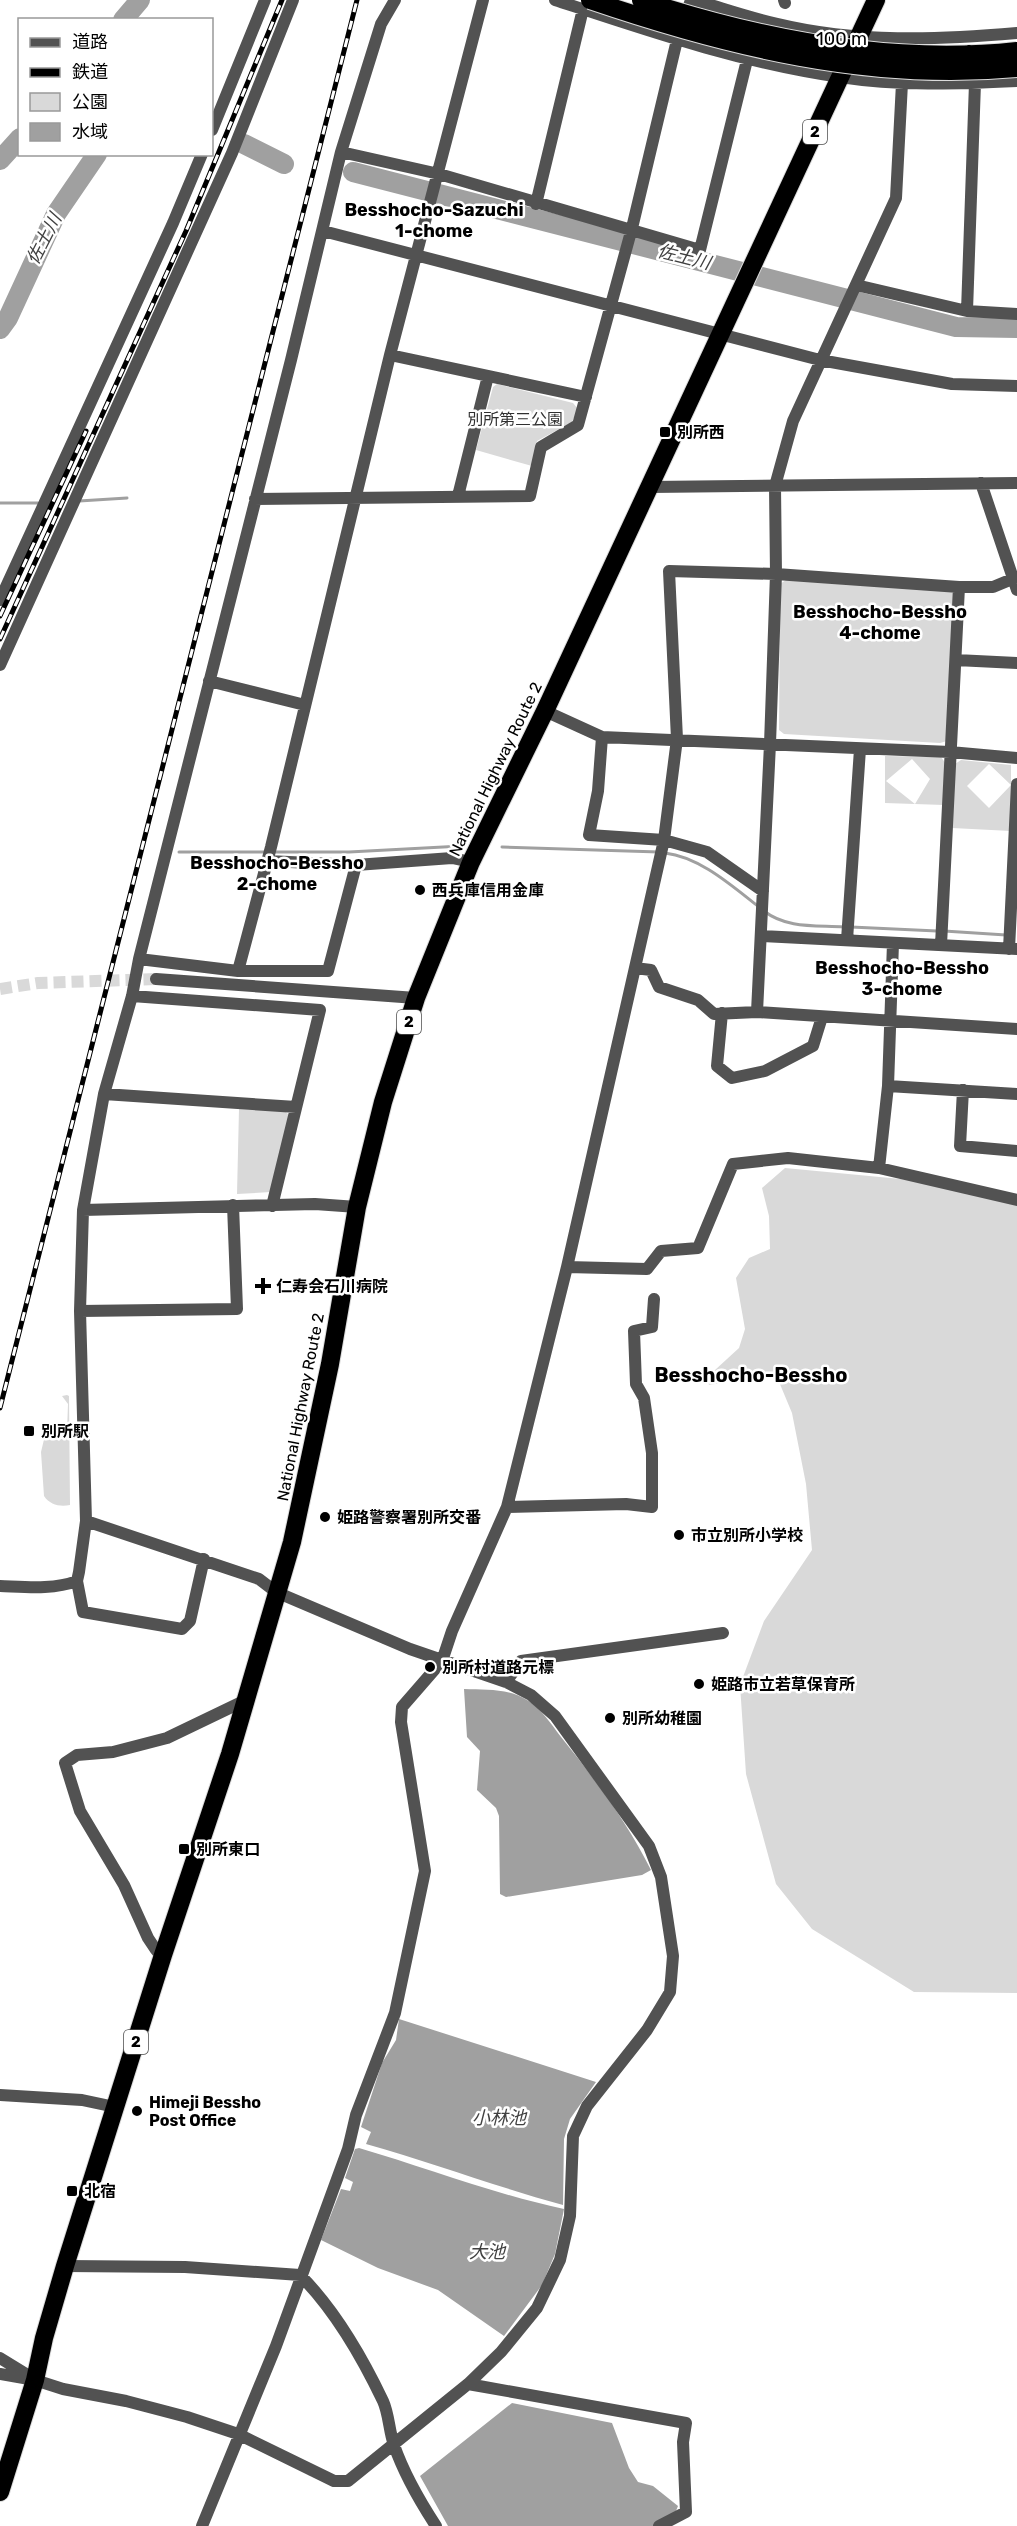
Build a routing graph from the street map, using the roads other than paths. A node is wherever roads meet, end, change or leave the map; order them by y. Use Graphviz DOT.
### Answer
graph roads {
  1 [pos="265,0"];
  2 [pos="293,0"];
  3 [pos="395,0"];
  4 [pos="483,0"];
  5 [pos="555,0"];
  6 [pos="641,0"];
  7 [pos="693,0"];
  8 [pos="876,0"];
  9 [pos="587,5"];
  10 [pos="1017,33"];
  11 [pos="859,36"];
  12 [pos="677,40"];
  13 [pos="1017,51"];
  14 [pos="747,60"];
  15 [pos="1017,68"];
  16 [pos="841,77"];
  17 [pos="1017,81"];
  18 [pos="902,83"];
  19 [pos="975,83"];
  20 [pos="213,128"];
  21 [pos="341,152"];
  22 [pos="200,156"];
  23 [pos="436,187"];
  24 [pos="536,204"];
  25 [pos="323,231"];
  26 [pos="629,238"];
  27 [pos="417,256"];
  28 [pos="852,293"];
  29 [pos="610,304"];
  30 [pos="967,311"];
  31 [pos="1017,314"];
  32 [pos="721,333"];
  33 [pos="390,355"];
  34 [pos="820,360"];
  35 [pos="488,376"];
  36 [pos="1017,386"];
  37 [pos="586,398"];
  38 [pos="981,483"];
  39 [pos="1017,483"];
  40 [pos="775,486"];
  41 [pos="650,487"];
  42 [pos="458,496"];
  43 [pos="255,499"];
  44 [pos="355,500"];
  45 [pos="776,574"];
  46 [pos="1015,577"];
  47 [pos="959,586"];
  48 [pos="1017,590"];
  49 [pos="0,600"];
  50 [pos="956,660"];
  51 [pos="1017,663"];
  52 [pos="0,665"];
  53 [pos="209,681"];
  54 [pos="305,705"];
  55 [pos="545,711"];
  56 [pos="602,737"];
  57 [pos="677,739"];
  58 [pos="770,744"];
  59 [pos="860,749"];
  60 [pos="950,752"];
  61 [pos="1017,758"];
  62 [pos="1017,784"];
  63 [pos="664,840"];
  64 [pos="269,854"];
  65 [pos="471,861"];
  66 [pos="356,865"];
  67 [pos="763,891"];
  68 [pos="761,936"];
  69 [pos="847,940"];
  70 [pos="893,943"];
  71 [pos="941,945"];
  72 [pos="1013,949"];
  73 [pos="139,959"];
  74 [pos="635,968"];
  75 [pos="238,971"];
  76 [pos="156,979"];
  77 [pos="132,996"];
  78 [pos="416,998"];
  79 [pos="757,1012"];
  80 [pos="722,1013"];
  81 [pos="822,1017"];
  82 [pos="890,1021"];
  83 [pos="1017,1029"];
  84 [pos="888,1086"];
  85 [pos="963,1090"];
  86 [pos="104,1094"];
  87 [pos="1017,1094"];
  88 [pos="296,1107"];
  89 [pos="1017,1151"];
  90 [pos="879,1168"];
  91 [pos="1017,1200"];
  92 [pos="233,1205"];
  93 [pos="272,1206"];
  94 [pos="357,1207"];
  95 [pos="83,1210"];
  96 [pos="567,1267"];
  97 [pos="654,1299"];
  98 [pos="80,1311"];
  99 [pos="507,1507"];
  100 [pos="86,1521"];
  101 [pos="204,1559"];
  102 [pos="77,1581"];
  103 [pos="0,1586"];
  104 [pos="276,1592"];
  105 [pos="723,1633"];
  106 [pos="442,1661"];
  107 [pos="506,1682"];
  108 [pos="244,1701"];
  109 [pos="163,1955"];
  110 [pos="0,2095"];
  111 [pos="115,2107"];
  112 [pos="65,2266"];
  113 [pos="300,2275"];
  114 [pos="0,2358"];
  115 [pos="0,2374"];
  116 [pos="35,2380"];
  117 [pos="468,2384"];
  118 [pos="238,2434"];
  119 [pos="394,2445"];
  120 [pos="0,2492"];
  121 [pos="202,2526"];
  122 [pos="436,2526"];
  123 [pos="659,2526"];
  1 -- 20 [label="street"];
  2 -- 52 [label="street"];
  3 -- 21 [label="street"];
  4 -- 23 [label="street"];
  5 -- 9 [label="street"];
  6 -- 13 [label="highway, bridge"];
  7 -- 11 [label="street"];
  7 -- 12 [label="street"];
  8 -- 11 [label="highway, National Highway Route 2 / 2"];
  9 -- 12 [label="street"];
  9 -- 15 [label="highway, bridge"];
  9 -- 24 [label="street"];
  10 -- 11 [label="street"];
  11 -- 16 [label="highway, National Highway Route 2 / 2"];
  12 -- 14 [label="street"];
  12 -- 26 [label="street"];
  14 -- 16 [label="street"];
  14 -- 26 [label="street"];
  16 -- 18 [label="street"];
  16 -- 32 [label="highway, National Highway Route 2 / 2"];
  17 -- 19 [label="street"];
  18 -- 19 [label="street"];
  18 -- 28 [label="street"];
  19 -- 30 [label="street"];
  21 -- 23 [label="street"];
  21 -- 25 [label="street"];
  22 -- 49 [label="street"];
  23 -- 24 [label="street"];
  23 -- 27 [label="street"];
  24 -- 26 [label="street"];
  25 -- 27 [label="street"];
  25 -- 43 [label="street"];
  26 -- 29 [label="street"];
  27 -- 29 [label="street"];
  27 -- 33 [label="street"];
  28 -- 30 [label="street"];
  28 -- 34 [label="street"];
  29 -- 32 [label="street"];
  29 -- 37 [label="street"];
  30 -- 31 [label="street"];
  32 -- 34 [label="street"];
  32 -- 41 [label="highway, National Highway Route 2 / 2"];
  33 -- 35 [label="street"];
  33 -- 44 [label="street"];
  34 -- 36 [label="street"];
  34 -- 40 [label="street"];
  35 -- 37 [label="street"];
  35 -- 42 [label="street"];
  37 -- 42 [label="street"];
  38 -- 39 [label="street"];
  38 -- 40 [label="street"];
  38 -- 46 [label="street"];
  40 -- 41 [label="street"];
  40 -- 45 [label="street"];
  41 -- 55 [label="highway, National Highway Route 2 / 2"];
  42 -- 44 [label="street"];
  43 -- 44 [label="street"];
  43 -- 53 [label="street"];
  44 -- 54 [label="street"];
  45 -- 47 [label="street"];
  45 -- 57 [label="street"];
  45 -- 58 [label="street"];
  46 -- 47 [label="street"];
  46 -- 48 [label="street"];
  47 -- 50 [label="street"];
  50 -- 51 [label="street"];
  50 -- 60 [label="street"];
  53 -- 54 [label="street"];
  53 -- 73 [label="street"];
  54 -- 64 [label="street"];
  55 -- 56 [label="street"];
  55 -- 65 [label="highway, National Highway Route 2 / 2"];
  56 -- 57 [label="street"];
  56 -- 63 [label="street"];
  57 -- 58 [label="street"];
  57 -- 63 [label="street"];
  58 -- 59 [label="street"];
  58 -- 67 [label="street"];
  59 -- 60 [label="street"];
  59 -- 69 [label="street"];
  60 -- 61 [label="street"];
  60 -- 71 [label="street"];
  62 -- 72 [label="street"];
  63 -- 67 [label="street"];
  63 -- 74 [label="street"];
  64 -- 66 [label="street"];
  64 -- 75 [label="street"];
  65 -- 66 [label="street"];
  65 -- 78 [label="highway, National Highway Route 2 / 2"];
  66 -- 75 [label="street"];
  67 -- 68 [label="street"];
  68 -- 69 [label="street"];
  68 -- 79 [label="street"];
  69 -- 70 [label="street"];
  70 -- 71 [label="street"];
  70 -- 82 [label="street"];
  71 -- 72 [label="street"];
  73 -- 75 [label="street"];
  73 -- 77 [label="street"];
  74 -- 80 [label="street"];
  74 -- 96 [label="street"];
  76 -- 78 [label="street"];
  77 -- 86 [label="street"];
  77 -- 88 [label="street"];
  78 -- 94 [label="highway, National Highway Route 2 / 2"];
  79 -- 80 [label="street"];
  79 -- 81 [label="street"];
  80 -- 81 [label="street"];
  81 -- 82 [label="street"];
  82 -- 83 [label="street"];
  82 -- 84 [label="street"];
  84 -- 85 [label="street"];
  84 -- 90 [label="street"];
  85 -- 87 [label="street"];
  85 -- 89 [label="street"];
  86 -- 88 [label="street"];
  86 -- 95 [label="street"];
  88 -- 93 [label="street"];
  90 -- 91 [label="street"];
  90 -- 96 [label="street"];
  92 -- 93 [label="street"];
  92 -- 95 [label="street"];
  92 -- 98 [label="street"];
  93 -- 94 [label="street"];
  94 -- 104 [label="highway, National Highway Route 2 / 2"];
  95 -- 98 [label="street"];
  96 -- 99 [label="street"];
  97 -- 99 [label="street"];
  98 -- 100 [label="street"];
  99 -- 106 [label="street"];
  100 -- 101 [label="street"];
  100 -- 102 [label="street"];
  101 -- 102 [label="street"];
  101 -- 104 [label="street"];
  102 -- 103 [label="street"];
  104 -- 106 [label="street"];
  104 -- 108 [label="highway, National Highway Route 2 / 2"];
  105 -- 107 [label="street"];
  106 -- 107 [label="street"];
  106 -- 113 [label="street"];
  107 -- 117 [label="street"];
  108 -- 109 [label="highway, National Highway Route 2 / 2"];
  108 -- 109 [label="street"];
  109 -- 111 [label="highway, National Highway Route 2 / 2"];
  110 -- 111 [label="street"];
  111 -- 112 [label="highway, National Highway Route 2 / 2"];
  112 -- 113 [label="street"];
  112 -- 116 [label="highway, National Highway Route 2 / 2"];
  113 -- 118 [label="street"];
  113 -- 119 [label="street"];
  114 -- 116 [label="street"];
  115 -- 116 [label="street"];
  116 -- 118 [label="street"];
  116 -- 120 [label="highway, National Highway Route 2 / 2"];
  117 -- 119 [label="street"];
  117 -- 123 [label="street"];
  118 -- 119 [label="street"];
  118 -- 121 [label="street"];
  119 -- 122 [label="street"];
}
